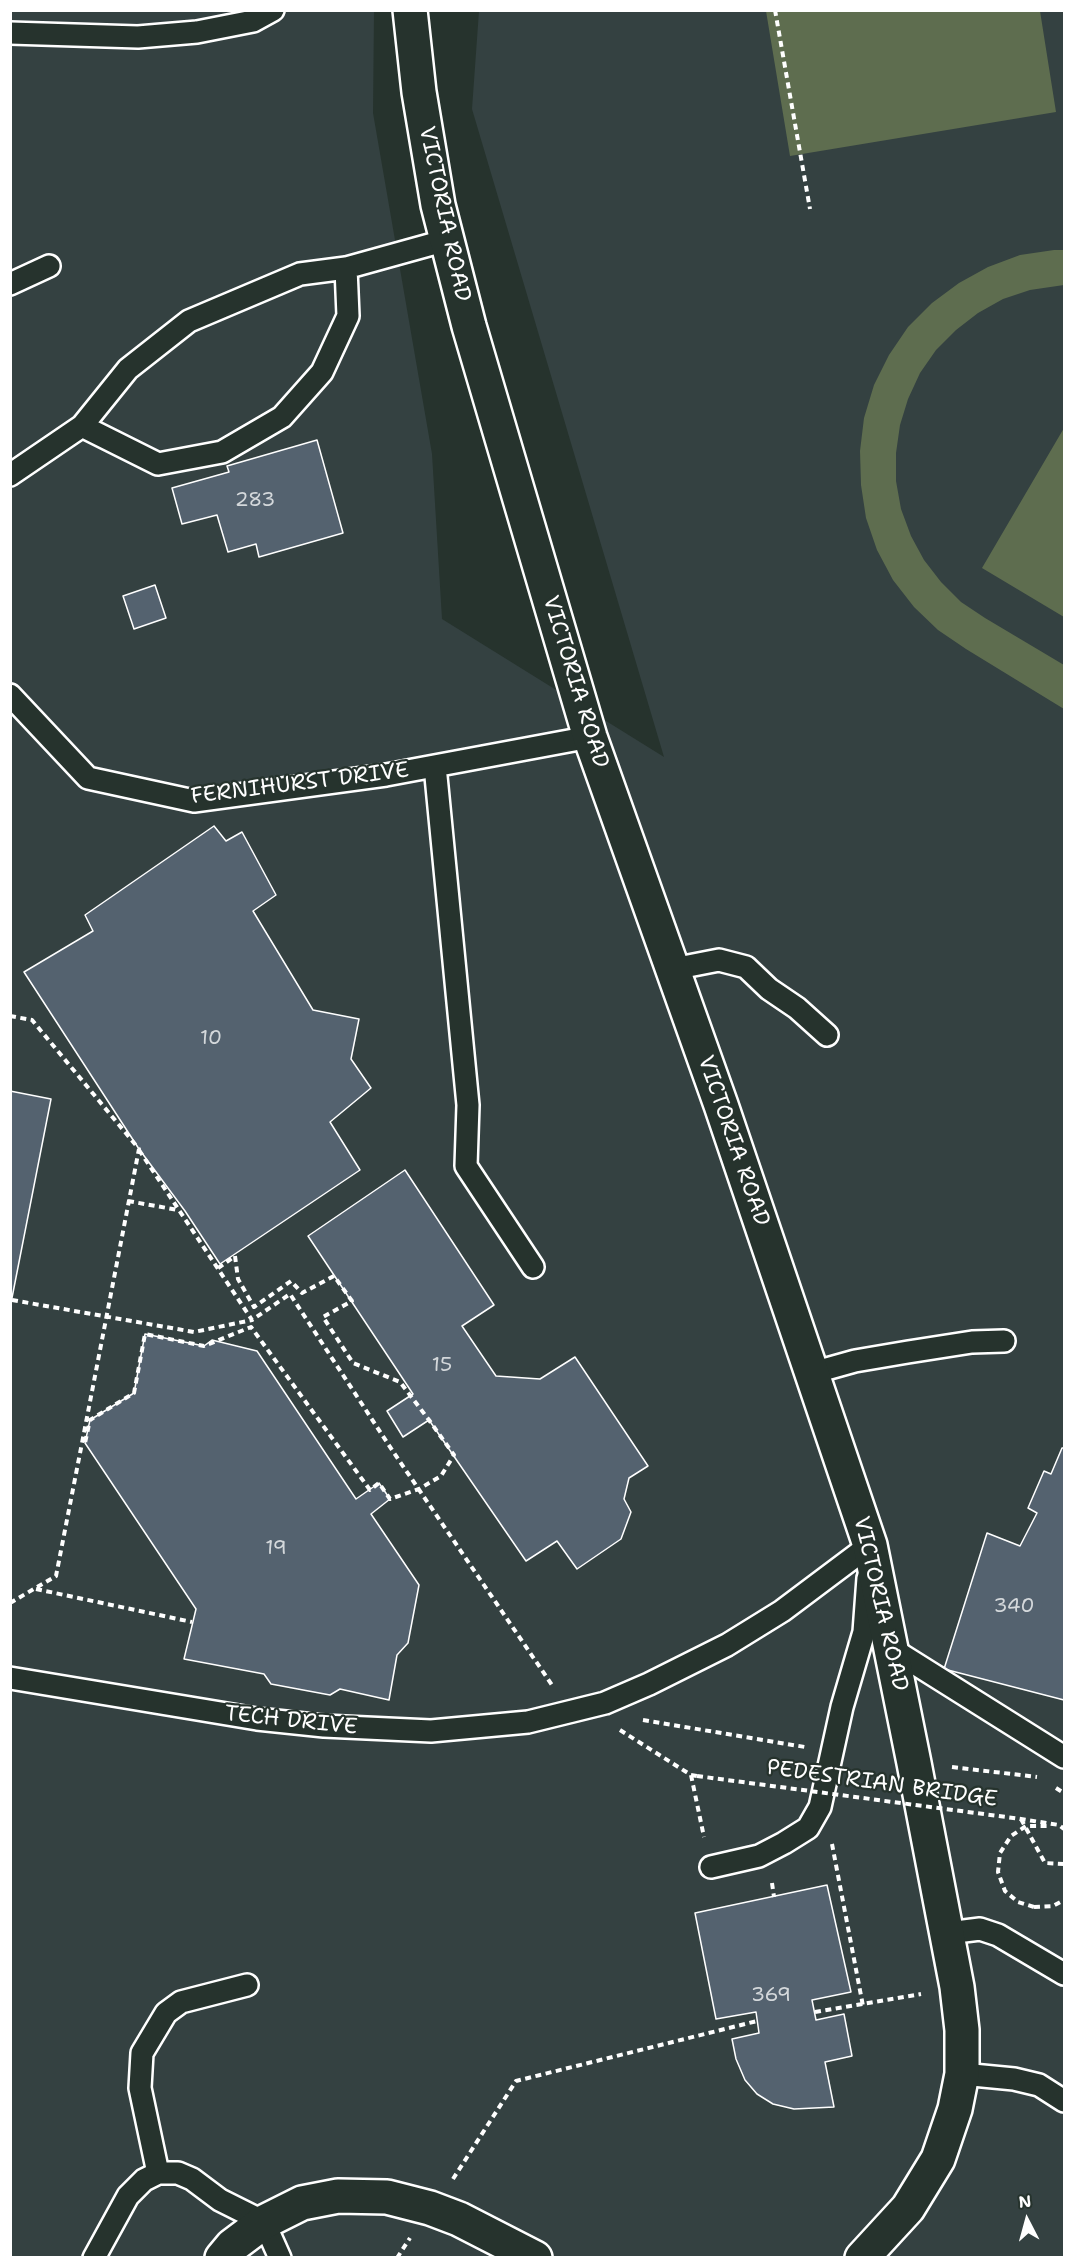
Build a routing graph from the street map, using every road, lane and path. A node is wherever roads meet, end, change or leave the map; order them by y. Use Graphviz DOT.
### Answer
graph roads {
  1 [pos="273,10"];
  2 [pos="410,10"];
  3 [pos="775,10"];
  4 [pos="10,33"];
  5 [pos="810,209"];
  6 [pos="447,240"];
  7 [pos="49,266"];
  8 [pos="346,268"];
  9 [pos="10,284"];
  10 [pos="82,426"];
  11 [pos="10,475"];
  12 [pos="10,695"];
  13 [pos="590,737"];
  14 [pos="435,766"];
  15 [pos="673,969"];
  16 [pos="10,1017"];
  17 [pos="828,1035"];
  18 [pos="139,1149"];
  19 [pos="129,1201"];
  20 [pos="179,1210"];
  21 [pos="533,1267"];
  22 [pos="217,1269"];
  23 [pos="12,1300"];
  24 [pos="105,1318"];
  25 [pos="252,1320"];
  26 [pos="1004,1341"];
  27 [pos="812,1373"];
  28 [pos="82,1443"];
  29 [pos="419,1489"];
  30 [pos="870,1545"];
  31 [pos="35,1588"];
  32 [pos="10,1603"];
  33 [pos="192,1622"];
  34 [pos="891,1649"];
  35 [pos="10,1678"];
  36 [pos="574,1713"];
  37 [pos="618,1729"];
  38 [pos="1065,1757"];
  39 [pos="691,1775"];
  40 [pos="699,1810"];
  41 [pos="1021,1819"];
  42 [pos="1065,1828"];
  43 [pos="831,1840"];
  44 [pos="1065,1864"];
  45 [pos="711,1867"];
  46 [pos="1065,1900"];
  47 [pos="948,1933"];
  48 [pos="1065,1974"];
  49 [pos="247,1985"];
  50 [pos="957,1987"];
  51 [pos="863,2006"];
  52 [pos="815,2012"];
  53 [pos="757,2021"];
  54 [pos="962,2074"];
  55 [pos="1065,2101"];
  56 [pos="158,2173"];
  57 [pos="450,2183"];
  58 [pos="264,2222"];
  59 [pos="94,2258"];
  60 [pos="222,2258"];
  61 [pos="280,2258"];
  62 [pos="535,2258"];
  63 [pos="862,2258"];
  1 -- 4 [label="lane"];
  2 -- 6 [label="street, VICTORIA ROAD"];
  3 -- 5 [label="path"];
  6 -- 8 [label="lane"];
  6 -- 13 [label="street, VICTORIA ROAD"];
  7 -- 9 [label="lane"];
  8 -- 10 [label="lane"];
  8 -- 10 [label="lane"];
  10 -- 11 [label="lane"];
  12 -- 14 [label="lane, FERNIHURST DRIVE"];
  13 -- 14 [label="lane, FERNIHURST DRIVE"];
  13 -- 15 [label="street, VICTORIA ROAD"];
  14 -- 21 [label="lane"];
  15 -- 17 [label="lane"];
  15 -- 27 [label="street, VICTORIA ROAD"];
  16 -- 18 [label="path"];
  18 -- 19 [label="path"];
  18 -- 20 [label="path"];
  19 -- 20 [label="path"];
  19 -- 24 [label="path"];
  20 -- 22 [label="path"];
  22 -- 25 [label="path"];
  22 -- 29 [label="path"];
  23 -- 24 [label="path"];
  24 -- 25 [label="path"];
  24 -- 28 [label="path"];
  25 -- 29 [label="path"];
  26 -- 27 [label="lane"];
  27 -- 30 [label="street, VICTORIA ROAD"];
  28 -- 29 [label="path"];
  28 -- 31 [label="path"];
  29 -- 36 [label="path"];
  30 -- 34 [label="street, VICTORIA ROAD"];
  30 -- 36 [label="lane, TECH DRIVE"];
  30 -- 45 [label="lane"];
  31 -- 32 [label="path"];
  31 -- 33 [label="path"];
  34 -- 38 [label="lane"];
  34 -- 47 [label="street, VICTORIA ROAD"];
  35 -- 36 [label="lane, TECH DRIVE"];
  37 -- 39 [label="path"];
  39 -- 40 [label="path"];
  39 -- 41 [label="path, PEDESTRIAN BRIDGE, bridge"];
  41 -- 42 [label="path, PEDESTRIAN BRIDGE, bridge"];
  41 -- 44 [label="path"];
  42 -- 46 [label="path, PEDESTRIAN BRIDGE, bridge"];
  43 -- 51 [label="path"];
  47 -- 48 [label="lane"];
  47 -- 50 [label="street, VICTORIA ROAD"];
  49 -- 56 [label="lane"];
  50 -- 51 [label="path"];
  50 -- 54 [label="street, VICTORIA ROAD"];
  51 -- 52 [label="path"];
  53 -- 57 [label="path"];
  54 -- 55 [label="lane"];
  54 -- 63 [label="street, VICTORIA ROAD"];
  56 -- 58 [label="lane"];
  56 -- 59 [label="lane"];
  58 -- 60 [label="street"];
  58 -- 61 [label="lane"];
  58 -- 62 [label="street"];
}
